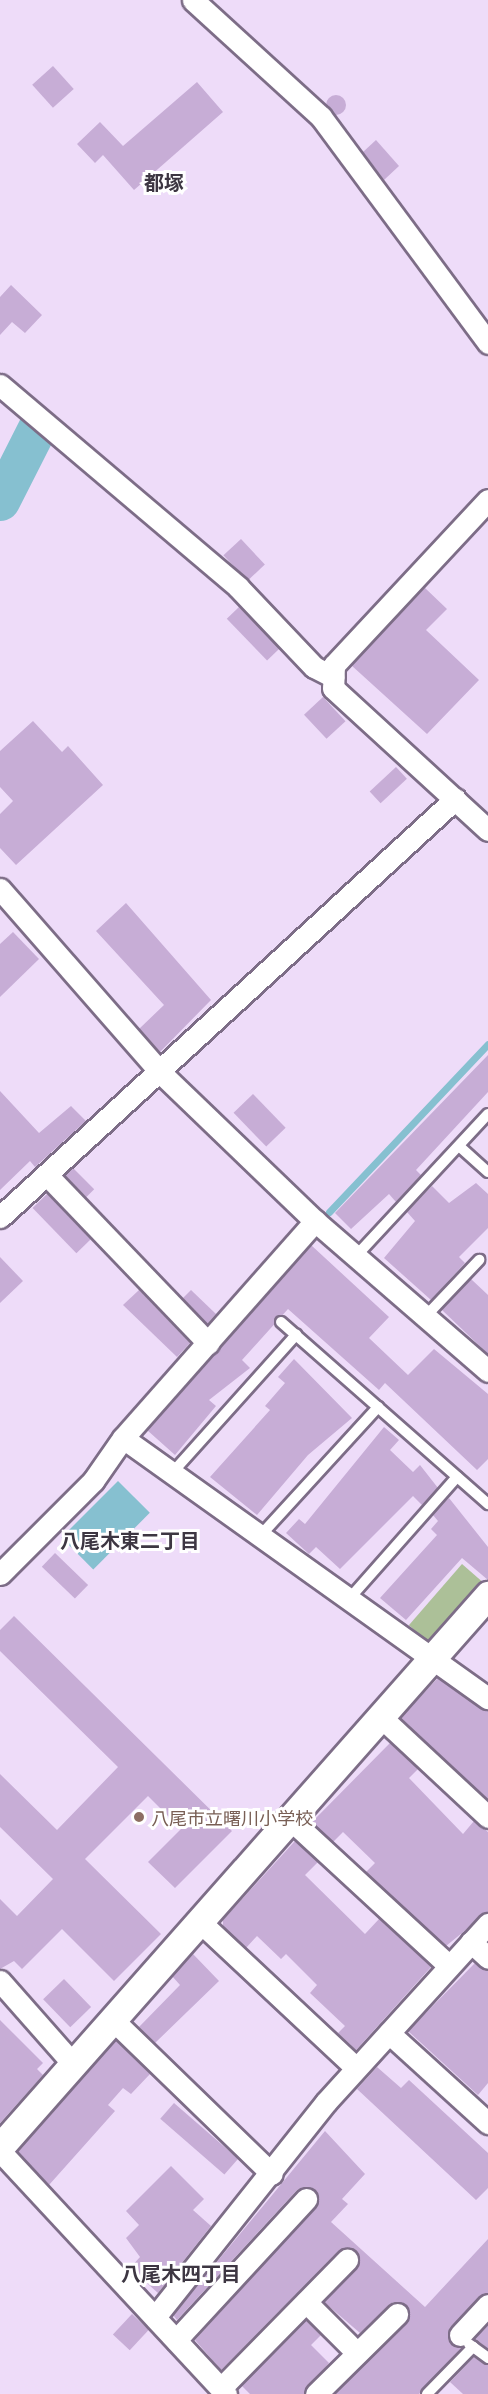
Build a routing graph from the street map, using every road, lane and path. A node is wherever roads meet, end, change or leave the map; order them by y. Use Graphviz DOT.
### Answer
graph roads {
  1 [pos="193,0"];
  2 [pos="488,343"];
  3 [pos="0,385"];
  4 [pos="488,500"];
  5 [pos="334,677"];
  6 [pos="455,799"];
  7 [pos="488,830"];
  8 [pos="0,889"];
  9 [pos="161,1074"];
  10 [pos="488,1114"];
  11 [pos="459,1146"];
  12 [pos="488,1172"];
  13 [pos="47,1175"];
  14 [pos="0,1217"];
  15 [pos="315,1221"];
  16 [pos="356,1256"];
  17 [pos="479,1260"];
  18 [pos="425,1317"];
  19 [pos="281,1322"];
  20 [pos="296,1335"];
  21 [pos="208,1343"];
  22 [pos="487,1369"];
  23 [pos="378,1407"];
  24 [pos="123,1438"];
  25 [pos="171,1473"];
  26 [pos="457,1477"];
  27 [pos="488,1504"];
  28 [pos="260,1536"];
  29 [pos="0,1574"];
  30 [pos="488,1594"];
  31 [pos="349,1599"];
  32 [pos="432,1658"];
  33 [pos="488,1698"];
  34 [pos="382,1718"];
  35 [pos="488,1817"];
  36 [pos="291,1820"];
  37 [pos="198,1920"];
  38 [pos="488,1924"];
  39 [pos="471,1942"];
  40 [pos="488,1958"];
  41 [pos="449,1966"];
  42 [pos="0,1981"];
  43 [pos="113,2020"];
  44 [pos="389,2033"];
  45 [pos="74,2065"];
  46 [pos="356,2068"];
  47 [pos="488,2123"];
  48 [pos="0,2149"];
  49 [pos="272,2174"];
  50 [pos="306,2199"];
  51 [pos="347,2260"];
  52 [pos="306,2302"];
  53 [pos="488,2305"];
  54 [pos="397,2314"];
  55 [pos="155,2317"];
  56 [pos="463,2338"];
  57 [pos="176,2340"];
  58 [pos="357,2353"];
  59 [pos="488,2358"];
  60 [pos="224,2391"];
  61 [pos="316,2394"];
  62 [pos="428,2394"];
  1 -- 2 [label="street"];
  3 -- 5 [label="street"];
  4 -- 5 [label="street"];
  5 -- 6 [label="street"];
  6 -- 7 [label="street"];
  6 -- 9 [label="street"];
  8 -- 9 [label="street"];
  9 -- 13 [label="street"];
  9 -- 15 [label="street"];
  10 -- 11 [label="lane"];
  11 -- 12 [label="lane"];
  11 -- 16 [label="lane"];
  13 -- 14 [label="street"];
  13 -- 21 [label="street"];
  15 -- 16 [label="street"];
  15 -- 21 [label="street"];
  16 -- 18 [label="street"];
  17 -- 18 [label="lane"];
  18 -- 22 [label="street"];
  19 -- 20 [label="lane"];
  20 -- 23 [label="lane"];
  20 -- 25 [label="lane"];
  21 -- 24 [label="street"];
  23 -- 26 [label="lane"];
  23 -- 28 [label="lane"];
  24 -- 25 [label="street"];
  24 -- 29 [label="street"];
  25 -- 28 [label="street"];
  26 -- 27 [label="lane"];
  26 -- 31 [label="lane"];
  28 -- 31 [label="street"];
  30 -- 32 [label="street"];
  31 -- 32 [label="street"];
  32 -- 33 [label="street"];
  32 -- 34 [label="street"];
  34 -- 35 [label="street"];
  34 -- 36 [label="street"];
  36 -- 37 [label="street"];
  36 -- 41 [label="street"];
  37 -- 43 [label="street"];
  37 -- 46 [label="street"];
  38 -- 39 [label="street"];
  39 -- 40 [label="street"];
  39 -- 41 [label="street"];
  41 -- 44 [label="street"];
  42 -- 45 [label="street"];
  43 -- 45 [label="street"];
  43 -- 49 [label="street"];
  44 -- 46 [label="street"];
  44 -- 47 [label="street"];
  45 -- 48 [label="street"];
  46 -- 49 [label="street"];
  48 -- 55 [label="street"];
  49 -- 55 [label="street"];
  50 -- 57 [label="street"];
  51 -- 52 [label="street"];
  52 -- 58 [label="street"];
  52 -- 60 [label="street"];
  53 -- 56 [label="street"];
  54 -- 58 [label="street"];
  55 -- 57 [label="street"];
  56 -- 59 [label="lane"];
  56 -- 62 [label="lane"];
  57 -- 60 [label="street"];
  58 -- 61 [label="street"];
}
